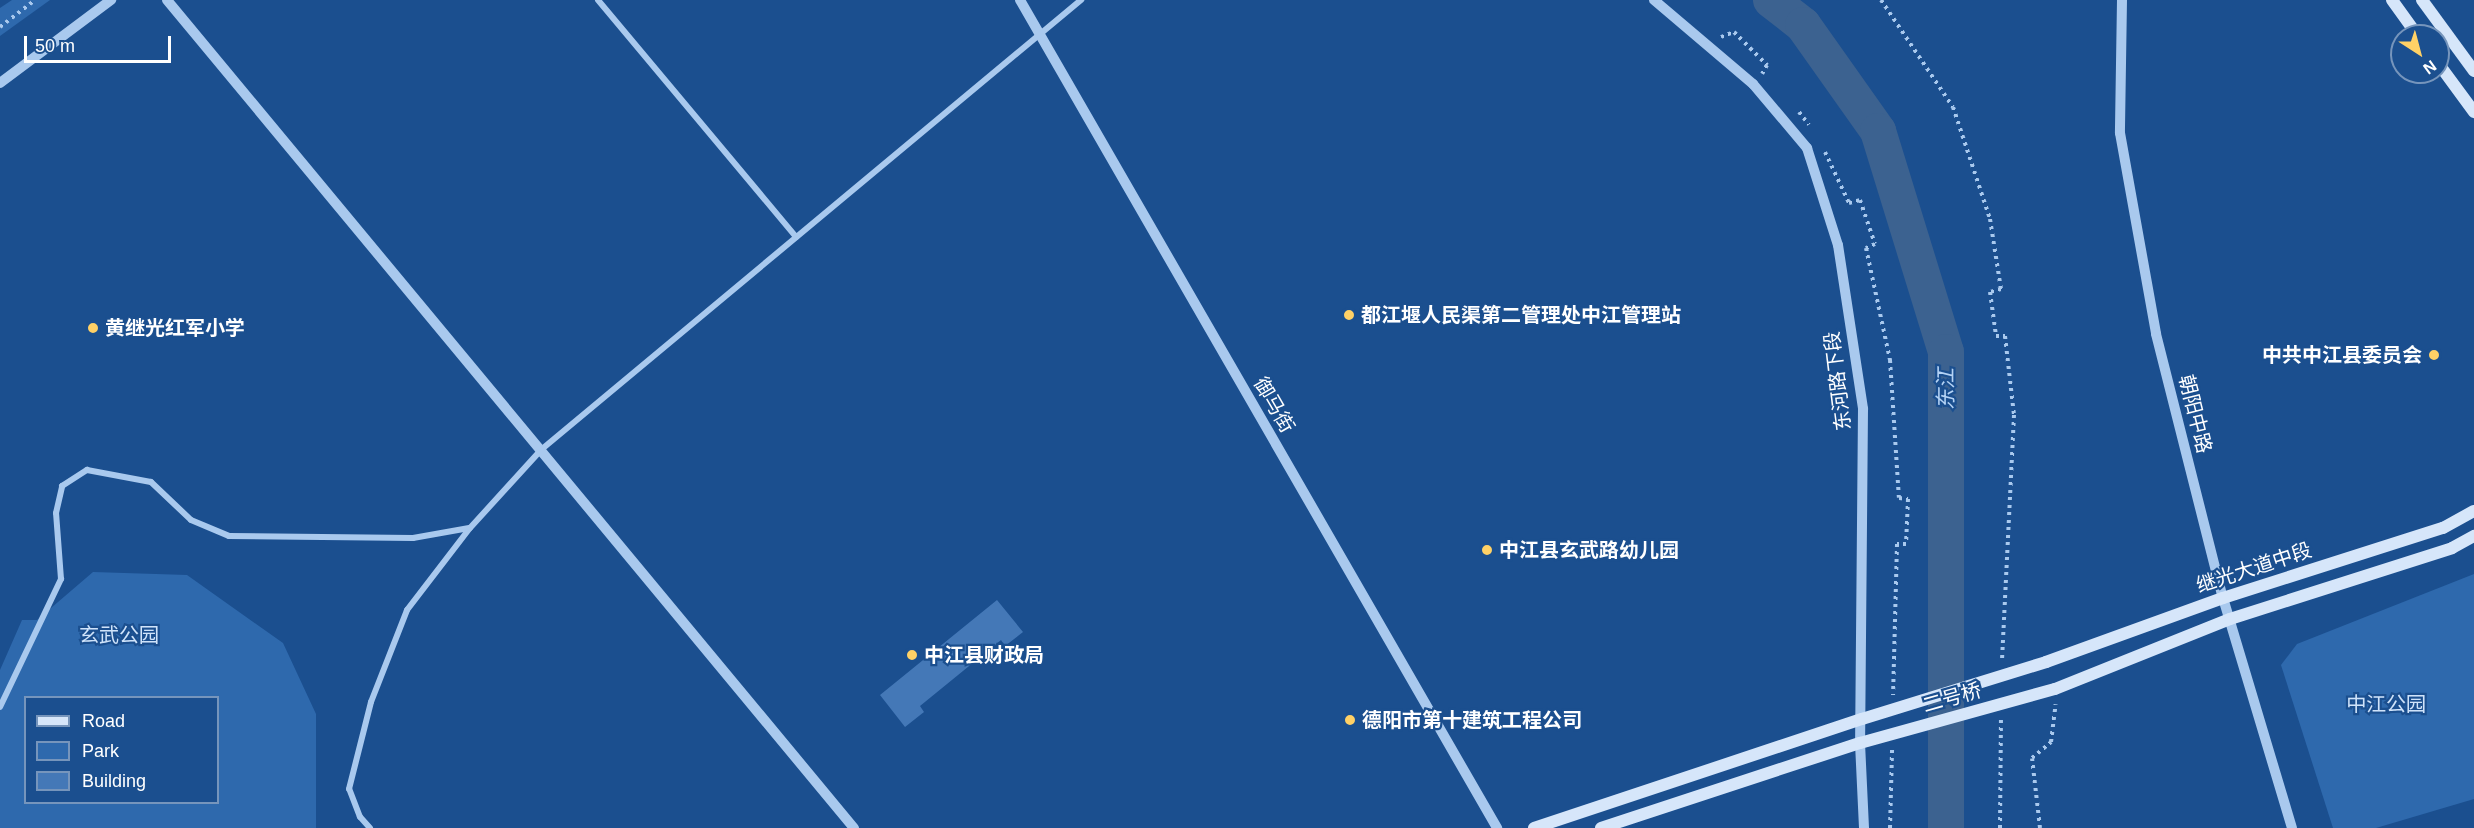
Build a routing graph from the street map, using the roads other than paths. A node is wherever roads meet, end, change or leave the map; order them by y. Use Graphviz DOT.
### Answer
graph roads {
  1 [pos="111,0"];
  2 [pos="167,0"];
  3 [pos="598,0"];
  4 [pos="1020,0"];
  5 [pos="1081,0"];
  6 [pos="1654,0"];
  7 [pos="2121,0"];
  8 [pos="2392,0"];
  9 [pos="2422,0"];
  10 [pos="2409,24"];
  11 [pos="1040,34"];
  12 [pos="2474,71"];
  13 [pos="2450,79"];
  14 [pos="0,83"];
  15 [pos="2474,112"];
  16 [pos="796,237"];
  17 [pos="542,449"];
  18 [pos="2474,511"];
  19 [pos="470,528"];
  20 [pos="2474,536"];
  21 [pos="2223,598"];
  22 [pos="2230,619"];
  23 [pos="2046,662"];
  24 [pos="2056,689"];
  25 [pos="0,707"];
  26 [pos="1862,719"];
  27 [pos="1860,742"];
  28 [pos="370,828"];
  29 [pos="854,828"];
  30 [pos="1497,828"];
  31 [pos="1534,828"];
  32 [pos="1601,828"];
  33 [pos="1864,828"];
  34 [pos="2292,828"];
  1 -- 14 [label="street"];
  2 -- 17 [label="street"];
  3 -- 16 [label="street"];
  4 -- 11 [label="street, 御马街"];
  5 -- 11 [label="street"];
  6 -- 26 [label="street, 东河路下段"];
  7 -- 21 [label="street, 朝阳中路"];
  8 -- 10 [label="main road"];
  9 -- 12 [label="main road"];
  11 -- 16 [label="street"];
  11 -- 30 [label="street, 御马街"];
  13 -- 15 [label="main road"];
  16 -- 17 [label="street"];
  17 -- 19 [label="street"];
  17 -- 29 [label="street"];
  18 -- 21 [label="main road, 继光大道中段"];
  19 -- 25 [label="street"];
  19 -- 28 [label="street"];
  20 -- 22 [label="main road, 继光大道中段"];
  21 -- 22 [label="street, 朝阳中路"];
  21 -- 23 [label="main road, 继光大道中段"];
  22 -- 24 [label="main road, 继光大道中段"];
  22 -- 34 [label="street, 朝阳中路"];
  23 -- 26 [label="main road, 二号桥, bridge"];
  24 -- 27 [label="main road, 二号桥, bridge"];
  26 -- 27 [label="street, 东河路下段"];
  26 -- 31 [label="main road, 二号桥"];
  27 -- 32 [label="main road, 二号桥"];
  27 -- 33 [label="street, 东河路下段"];
}
